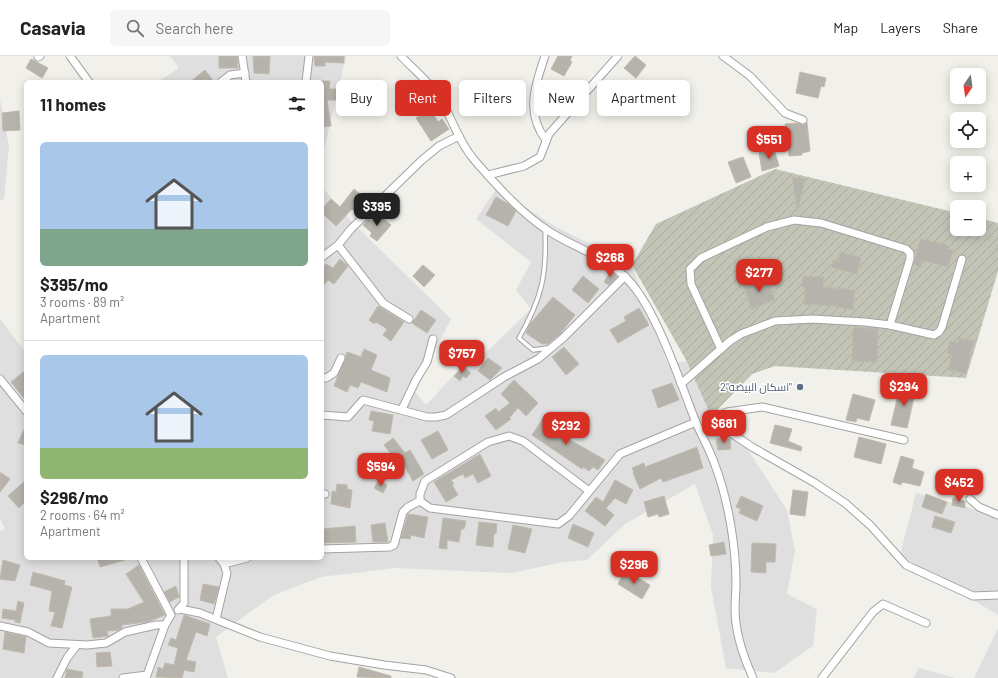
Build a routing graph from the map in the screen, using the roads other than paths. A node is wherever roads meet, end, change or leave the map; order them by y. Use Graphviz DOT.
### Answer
graph roads {
  1 [pos="70,56"];
  2 [pos="242,56"];
  3 [pos="309,56"];
  4 [pos="401,56"];
  5 [pos="545,56"];
  6 [pos="618,56"];
  7 [pos="723,56"];
  8 [pos="245,73"];
  9 [pos="88,80"];
  10 [pos="224,80"];
  11 [pos="246,80"];
  12 [pos="306,80"];
  13 [pos="803,120"];
  14 [pos="459,136"];
  15 [pos="546,140"];
  16 [pos="488,175"];
  17 [pos="545,228"];
  18 [pos="338,246"];
  19 [pos="324,256"];
  20 [pos="962,260"];
  21 [pos="625,276"];
  22 [pos="409,319"];
  23 [pos="890,325"];
  24 [pos="433,338"];
  25 [pos="551,348"];
  26 [pos="721,349"];
  27 [pos="341,358"];
  28 [pos="324,378"];
  29 [pos="0,379"];
  30 [pos="681,384"];
  31 [pos="24,409"];
  32 [pos="402,409"];
  33 [pos="324,416"];
  34 [pos="696,422"];
  35 [pos="904,440"];
  36 [pos="589,491"];
  37 [pos="970,498"];
  38 [pos="420,501"];
  39 [pos="998,515"];
  40 [pos="324,549"];
  41 [pos="142,560"];
  42 [pos="184,560"];
  43 [pos="222,561"];
  44 [pos="998,595"];
  45 [pos="180,609"];
  46 [pos="171,615"];
  47 [pos="216,619"];
  48 [pos="926,623"];
  49 [pos="165,625"];
  50 [pos="0,626"];
  51 [pos="78,645"];
  52 [pos="146,677"];
  53 [pos="57,678"];
  54 [pos="123,678"];
  55 [pos="451,678"];
  56 [pos="753,678"];
  57 [pos="822,678"];
  1 -- 9 [label="street"];
  2 -- 8 [label="street"];
  3 -- 12 [label="street"];
  4 -- 14 [label="street"];
  5 -- 15 [label="street"];
  6 -- 15 [label="street"];
  7 -- 13 [label="street"];
  8 -- 10 [label="street"];
  8 -- 11 [label="street"];
  14 -- 16 [label="street"];
  14 -- 18 [label="street"];
  15 -- 16 [label="street"];
  16 -- 17 [label="street"];
  17 -- 21 [label="street"];
  17 -- 25 [label="lane"];
  18 -- 19 [label="street"];
  18 -- 22 [label="street"];
  20 -- 23 [label="street"];
  21 -- 25 [label="street"];
  21 -- 30 [label="street"];
  23 -- 26 [label="street"];
  23 -- 26 [label="street"];
  24 -- 32 [label="street"];
  25 -- 32 [label="street"];
  26 -- 30 [label="street"];
  27 -- 28 [label="street"];
  29 -- 31 [label="street"];
  30 -- 34 [label="street"];
  32 -- 33 [label="street"];
  34 -- 36 [label="street"];
  34 -- 56 [label="street"];
  35 -- 44 [label="street"];
  36 -- 38 [label="street"];
  36 -- 38 [label="street"];
  37 -- 39 [label="street"];
  38 -- 40 [label="street"];
  41 -- 46 [label="street"];
  42 -- 45 [label="street"];
  43 -- 47 [label="street"];
  45 -- 46 [label="street"];
  45 -- 47 [label="street"];
  46 -- 49 [label="street"];
  47 -- 55 [label="street"];
  48 -- 57 [label="street"];
  49 -- 51 [label="street"];
  49 -- 52 [label="street"];
  50 -- 51 [label="street"];
  51 -- 53 [label="street"];
  52 -- 54 [label="street"];
}
